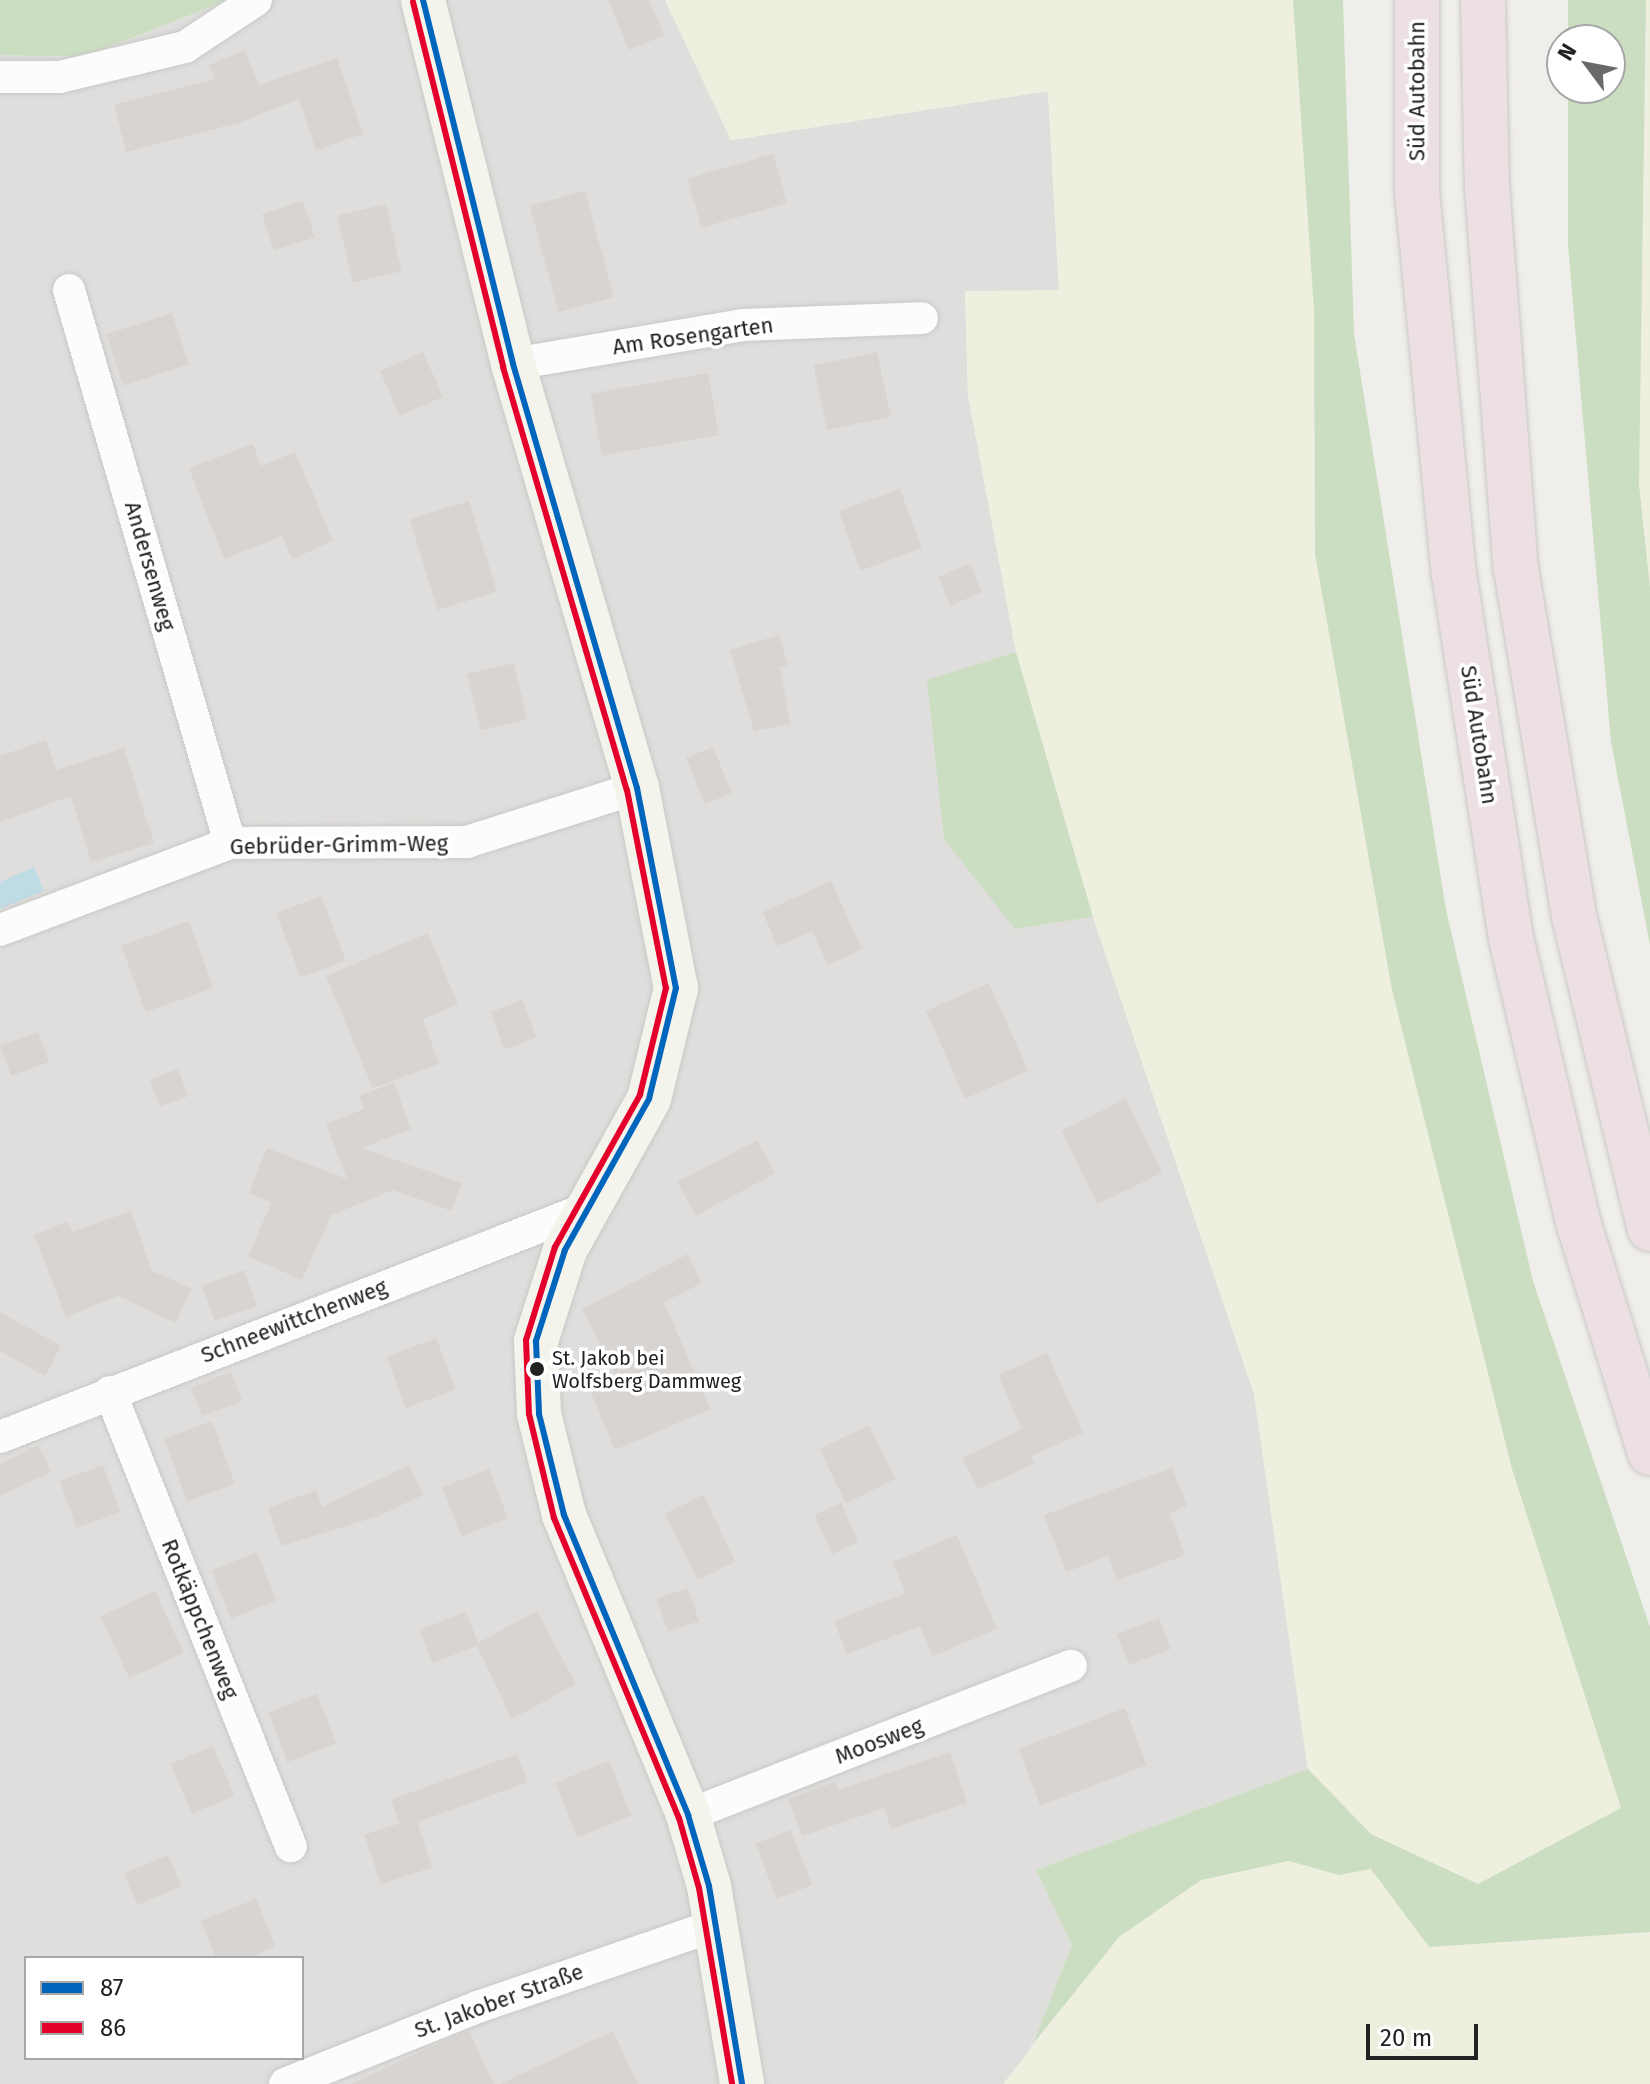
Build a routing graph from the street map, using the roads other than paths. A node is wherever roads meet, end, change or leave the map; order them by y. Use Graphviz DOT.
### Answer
graph roads {
  1 [pos="256,0"];
  2 [pos="423,0"];
  3 [pos="1417,0"];
  4 [pos="1483,0"];
  5 [pos="0,77"];
  6 [pos="69,290"];
  7 [pos="922,318"];
  8 [pos="513,364"];
  9 [pos="637,788"];
  10 [pos="230,843"];
  11 [pos="0,930"];
  12 [pos="588,1208"];
  13 [pos="1650,1229"];
  14 [pos="110,1392"];
  15 [pos="0,1437"];
  16 [pos="1650,1453"];
  17 [pos="1071,1666"];
  18 [pos="688,1815"];
  19 [pos="291,1846"];
  20 [pos="716,1925"];
  21 [pos="285,2084"];
  22 [pos="742,2084"];
  1 -- 5 [label="street"];
  2 -- 8 [label="main road"];
  3 -- 16 [label="highway, Süd Autobahn"];
  4 -- 13 [label="highway"];
  6 -- 10 [label="street, Andersenweg"];
  7 -- 8 [label="street, Am Rosengarten"];
  8 -- 9 [label="main road"];
  9 -- 10 [label="street, Gebrüder-Grimm-Weg"];
  9 -- 12 [label="main road"];
  10 -- 11 [label="street, Gebrüder-Grimm-Weg"];
  12 -- 14 [label="street, Schneewittchenweg"];
  12 -- 18 [label="main road"];
  14 -- 15 [label="street, Schneewittchenweg"];
  14 -- 19 [label="street, Rotkäppchenweg"];
  17 -- 18 [label="street, Moosweg"];
  18 -- 20 [label="main road"];
  20 -- 21 [label="street, St. Jakober Straße"];
  20 -- 22 [label="main road"];
}
